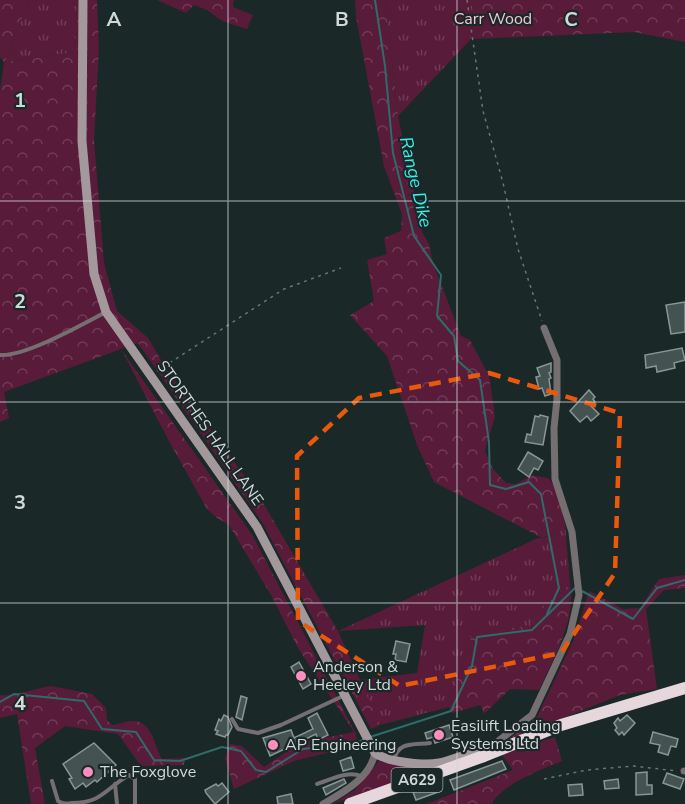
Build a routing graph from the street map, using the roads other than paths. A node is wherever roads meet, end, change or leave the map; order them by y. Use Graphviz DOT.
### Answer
graph roads {
  1 [pos="83,0"];
  2 [pos="106,312"];
  3 [pos="544,328"];
  4 [pos="0,355"];
  5 [pos="685,688"];
  6 [pos="344,695"];
  7 [pos="232,719"];
  8 [pos="429,743"];
  9 [pos="374,750"];
  10 [pos="484,756"];
  11 [pos="394,760"];
  12 [pos="362,777"];
  13 [pos="52,781"];
  14 [pos="116,784"];
  15 [pos="317,784"];
  16 [pos="97,802"];
  17 [pos="117,804"];
  18 [pos="135,804"];
  19 [pos="323,804"];
  20 [pos="350,804"];
  1 -- 2 [label="street, STORTHES HALL LANE"];
  2 -- 4 [label="lane"];
  2 -- 6 [label="street, STORTHES HALL LANE"];
  3 -- 10 [label="street"];
  5 -- 10 [label="highway, A629"];
  6 -- 7 [label="lane"];
  6 -- 9 [label="street, STORTHES HALL LANE"];
  8 -- 11 [label="lane"];
  9 -- 11 [label="street"];
  9 -- 12 [label="street"];
  10 -- 11 [label="street"];
  10 -- 20 [label="highway, A629"];
  12 -- 15 [label="lane"];
  12 -- 19 [label="street"];
  13 -- 16 [label="lane"];
  14 -- 16 [label="lane"];
  14 -- 17 [label="lane"];
  14 -- 18 [label="lane"];
}
